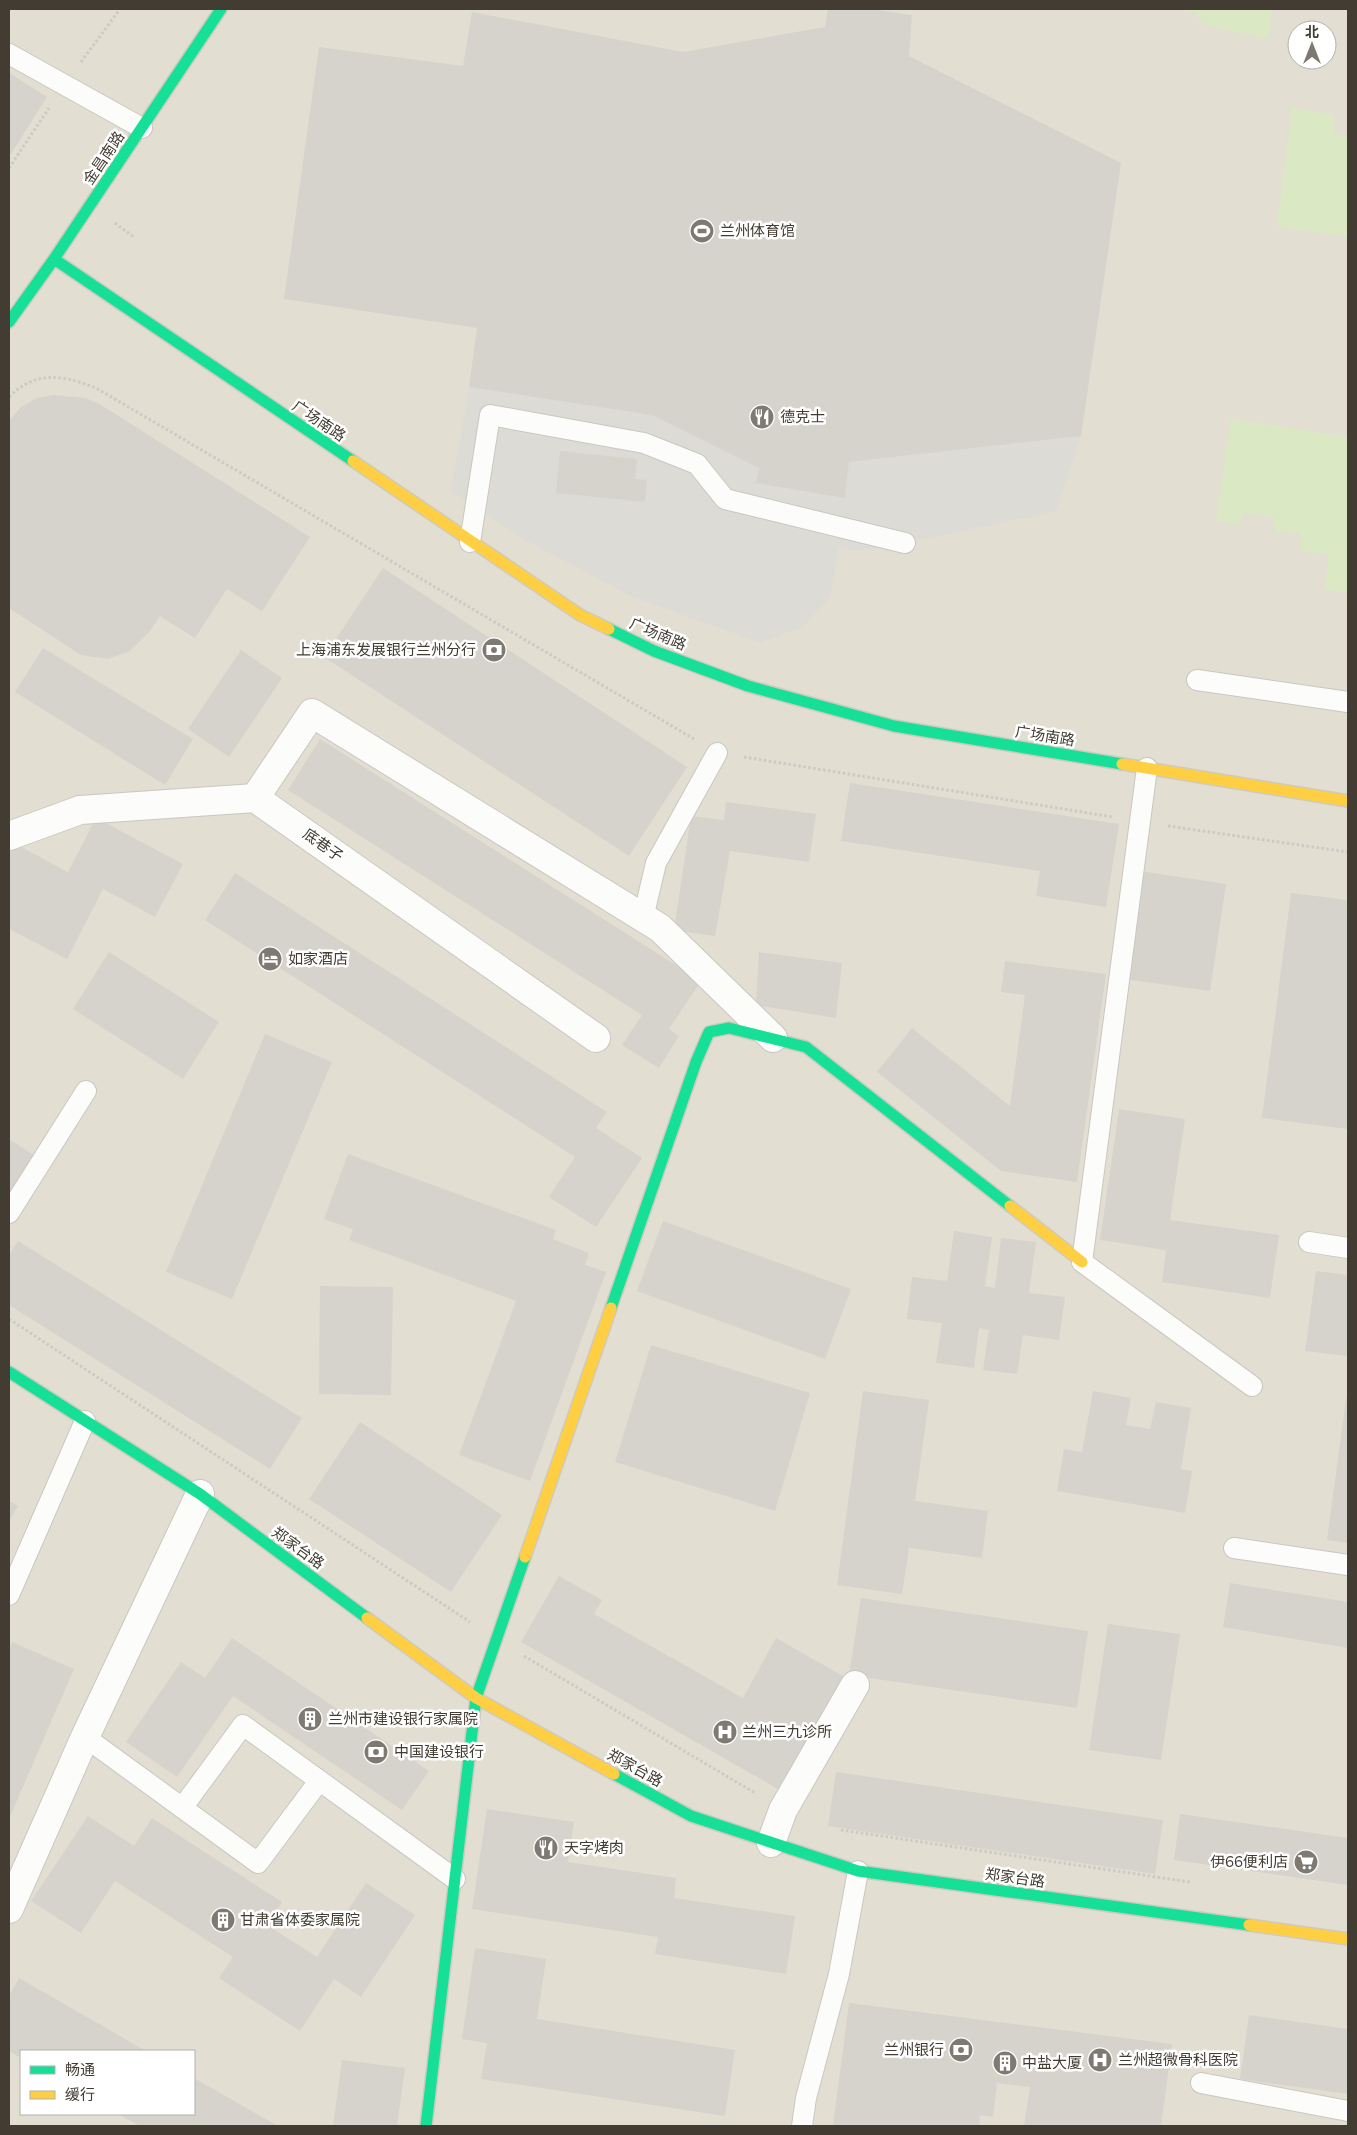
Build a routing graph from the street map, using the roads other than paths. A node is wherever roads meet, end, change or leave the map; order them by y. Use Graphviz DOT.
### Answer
graph roads {
  1 [pos="219,9"];
  2 [pos="227,9"];
  3 [pos="211,25"];
  4 [pos="9,54"];
  5 [pos="142,128"];
  6 [pos="54,259"];
  7 [pos="9,322"];
  8 [pos="470,542"];
  9 [pos="905,543"];
  10 [pos="1196,680"];
  11 [pos="1348,702"];
  12 [pos="717,752"];
  13 [pos="1147,768"];
  14 [pos="256,798"];
  15 [pos="1348,801"];
  16 [pos="9,836"];
  17 [pos="643,918"];
  18 [pos="596,1038"];
  19 [pos="773,1038"];
  20 [pos="86,1091"];
  21 [pos="9,1213"];
  22 [pos="1309,1242"];
  23 [pos="1348,1248"];
  24 [pos="1082,1262"];
  25 [pos="9,1372"];
  26 [pos="1252,1386"];
  27 [pos="85,1421"];
  28 [pos="200,1494"];
  29 [pos="1234,1548"];
  30 [pos="1348,1565"];
  31 [pos="9,1594"];
  32 [pos="855,1685"];
  33 [pos="476,1698"];
  34 [pos="85,1737"];
  35 [pos="319,1781"];
  36 [pos="182,1808"];
  37 [pos="771,1843"];
  38 [pos="858,1871"];
  39 [pos="455,1879"];
  40 [pos="9,1909"];
  41 [pos="1348,1939"];
  42 [pos="1201,2083"];
  43 [pos="1348,2111"];
  44 [pos="426,2126"];
  45 [pos="802,2126"];
  1 -- 3 [label="street"];
  2 -- 3 [label="street"];
  3 -- 5 [label="street, 金昌南路"];
  4 -- 5 [label="lane"];
  5 -- 6 [label="street, 金昌南路"];
  6 -- 7 [label="street, 金昌南路"];
  6 -- 8 [label="street, 广场南路"];
  8 -- 9 [label="lane"];
  8 -- 13 [label="street, 广场南路"];
  10 -- 11 [label="lane"];
  12 -- 17 [label="lane"];
  13 -- 15 [label="street, 广场南路"];
  13 -- 24 [label="lane"];
  14 -- 16 [label="street"];
  14 -- 17 [label="street"];
  14 -- 18 [label="street, 底巷子"];
  17 -- 19 [label="street"];
  19 -- 24 [label="street"];
  19 -- 33 [label="street"];
  20 -- 21 [label="lane"];
  22 -- 23 [label="lane"];
  24 -- 26 [label="lane"];
  25 -- 27 [label="street, 郑家台路"];
  27 -- 28 [label="street, 郑家台路"];
  27 -- 31 [label="lane"];
  28 -- 33 [label="street, 郑家台路"];
  28 -- 34 [label="street"];
  29 -- 30 [label="lane"];
  32 -- 37 [label="street"];
  33 -- 37 [label="street, 郑家台路"];
  33 -- 39 [label="street"];
  34 -- 36 [label="lane"];
  34 -- 40 [label="street"];
  35 -- 36 [label="lane"];
  35 -- 36 [label="lane"];
  35 -- 39 [label="lane"];
  37 -- 38 [label="street, 郑家台路"];
  38 -- 41 [label="street, 郑家台路"];
  38 -- 45 [label="lane"];
  39 -- 44 [label="street"];
  42 -- 43 [label="lane"];
}
